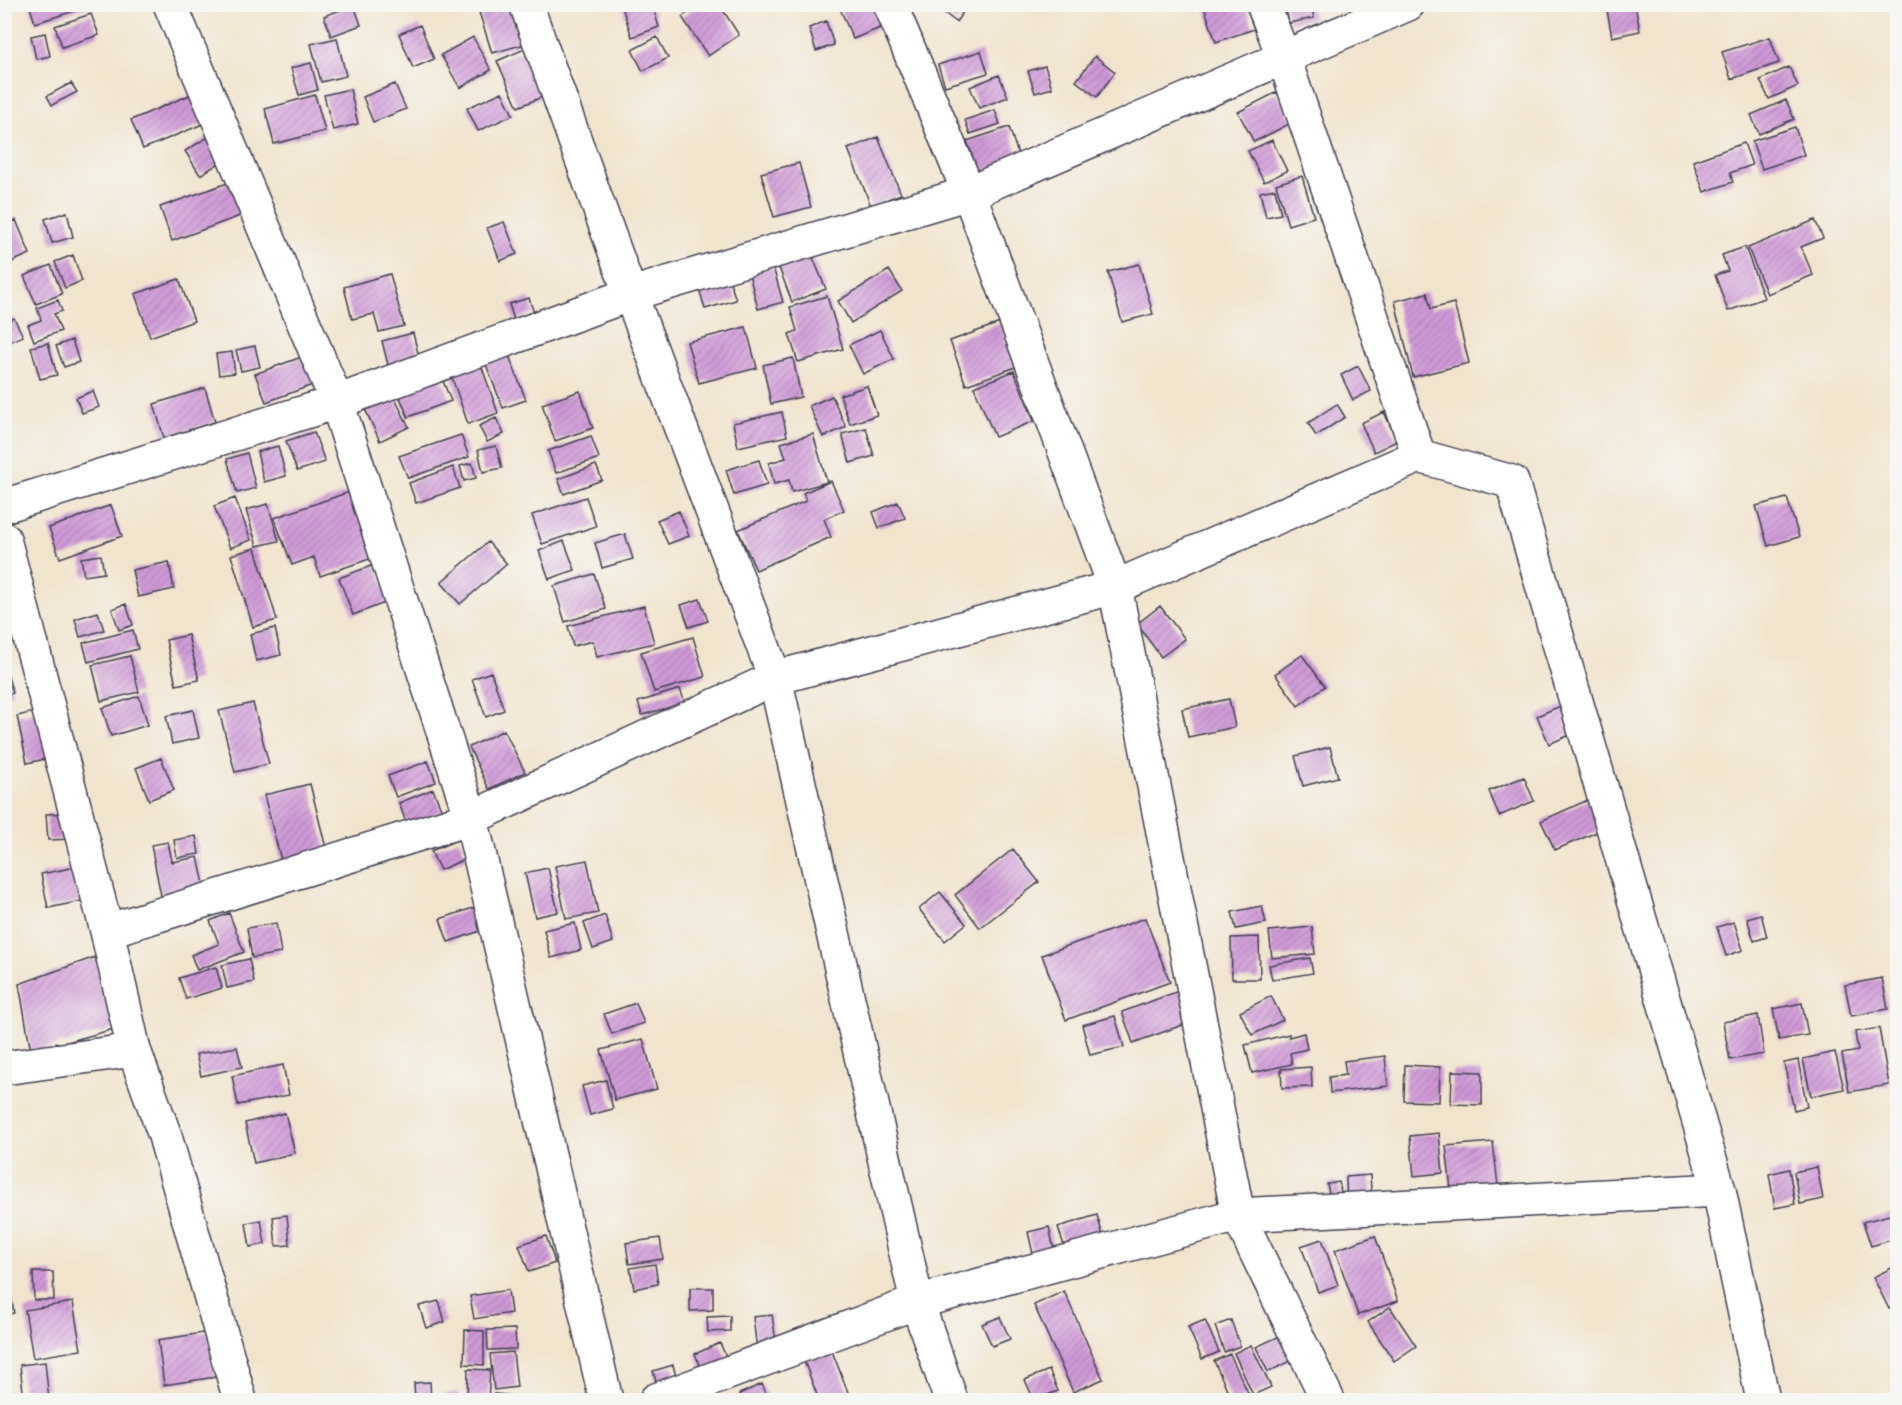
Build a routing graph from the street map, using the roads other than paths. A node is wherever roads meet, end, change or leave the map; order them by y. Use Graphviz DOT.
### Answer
graph roads {
  1 [pos="526,4"];
  2 [pos="890,4"];
  3 [pos="1263,4"];
  4 [pos="1408,4"];
  5 [pos="180,7"];
  6 [pos="1284,58"];
  7 [pos="969,193"];
  8 [pos="631,294"];
  9 [pos="337,402"];
  10 [pos="1419,456"];
  11 [pos="4,506"];
  12 [pos="4,539"];
  13 [pos="1115,587"];
  14 [pos="775,678"];
  15 [pos="471,818"];
  16 [pos="107,931"];
  17 [pos="134,1050"];
  18 [pos="4,1068"];
  19 [pos="1719,1190"];
  20 [pos="1238,1215"];
  21 [pos="917,1302"];
  22 [pos="240,1401"];
  23 [pos="606,1401"];
  24 [pos="656,1401"];
  25 [pos="951,1401"];
  26 [pos="1328,1401"];
  27 [pos="1763,1401"];
  1 -- 8 [label="street"];
  2 -- 7 [label="street"];
  3 -- 6 [label="street"];
  4 -- 6 [label="street"];
  5 -- 9 [label="street"];
  6 -- 7 [label="street"];
  6 -- 10 [label="street"];
  7 -- 8 [label="street"];
  7 -- 13 [label="street"];
  8 -- 9 [label="street"];
  8 -- 14 [label="street"];
  9 -- 11 [label="street"];
  9 -- 15 [label="street"];
  10 -- 13 [label="street"];
  10 -- 19 [label="street"];
  12 -- 16 [label="street"];
  13 -- 14 [label="street"];
  13 -- 20 [label="street"];
  14 -- 15 [label="street"];
  14 -- 21 [label="street"];
  15 -- 16 [label="street"];
  15 -- 23 [label="street"];
  16 -- 17 [label="street"];
  17 -- 18 [label="street"];
  17 -- 22 [label="street"];
  19 -- 20 [label="street"];
  19 -- 27 [label="street"];
  20 -- 21 [label="street"];
  20 -- 26 [label="street"];
  21 -- 24 [label="street"];
  21 -- 25 [label="street"];
}
